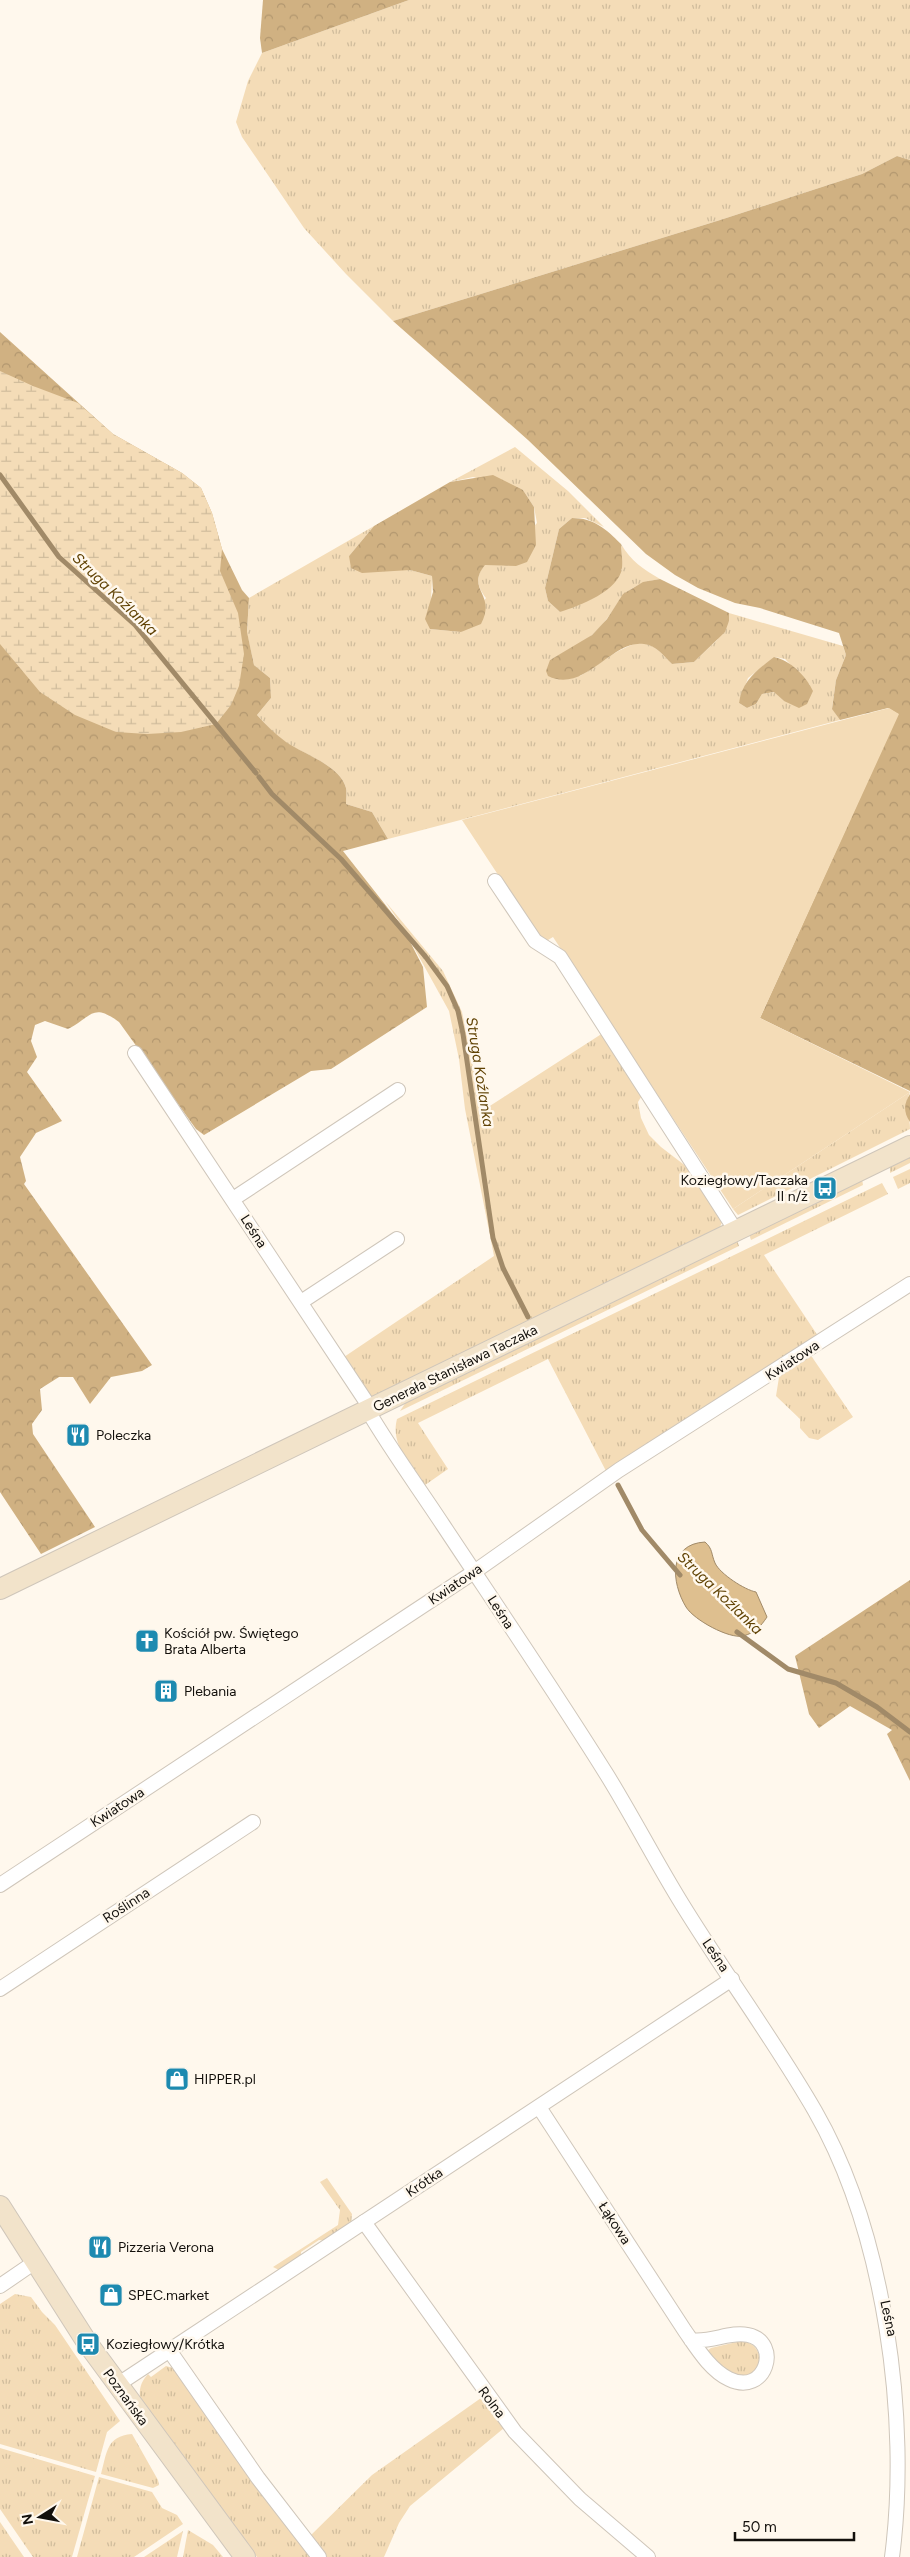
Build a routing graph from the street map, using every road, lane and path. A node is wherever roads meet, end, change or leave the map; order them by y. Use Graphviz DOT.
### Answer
graph roads {
  1 [pos="495,881"];
  2 [pos="135,1053"];
  3 [pos="398,1090"];
  4 [pos="910,1146"];
  5 [pos="233,1199"];
  6 [pos="736,1231"];
  7 [pos="397,1239"];
  8 [pos="910,1284"];
  9 [pos="301,1302"];
  10 [pos="370,1410"];
  11 [pos="474,1572"];
  12 [pos="0,1590"];
  13 [pos="253,1822"];
  14 [pos="0,1885"];
  15 [pos="732,1979"];
  16 [pos="0,1989"];
  17 [pos="539,2106"];
  18 [pos="0,2206"];
  19 [pos="364,2222"];
  20 [pos="35,2262"];
  21 [pos="0,2286"];
  22 [pos="691,2340"];
  23 [pos="169,2350"];
  24 [pos="117,2385"];
  25 [pos="245,2557"];
  26 [pos="318,2557"];
  27 [pos="648,2557"];
  28 [pos="892,2557"];
  1 -- 6 [label="street"];
  2 -- 5 [label="street, Leśna"];
  3 -- 5 [label="street"];
  4 -- 6 [label="street, Generała Stanisława Taczaka"];
  5 -- 9 [label="street, Leśna"];
  6 -- 10 [label="street, Generała Stanisława Taczaka"];
  7 -- 9 [label="street"];
  8 -- 11 [label="street, Kwiatowa"];
  9 -- 10 [label="street, Leśna"];
  10 -- 11 [label="street, Leśna"];
  10 -- 12 [label="street, Generała Stanisława Taczaka"];
  11 -- 14 [label="street, Kwiatowa"];
  11 -- 15 [label="street, Leśna"];
  13 -- 16 [label="street, Roślinna"];
  15 -- 17 [label="street, Krótka"];
  15 -- 28 [label="street, Leśna"];
  17 -- 19 [label="street, Krótka"];
  17 -- 22 [label="street, Łąkowa"];
  18 -- 20 [label="street, Poznańska"];
  19 -- 23 [label="street, Krótka"];
  19 -- 27 [label="street, Rolna"];
  20 -- 21 [label="street"];
  20 -- 24 [label="street, Poznańska"];
  22 -- 22 [label="street, Łąkowa"];
  23 -- 24 [label="street, Krótka"];
  23 -- 26 [label="street"];
  24 -- 25 [label="street, Poznańska"];
}
